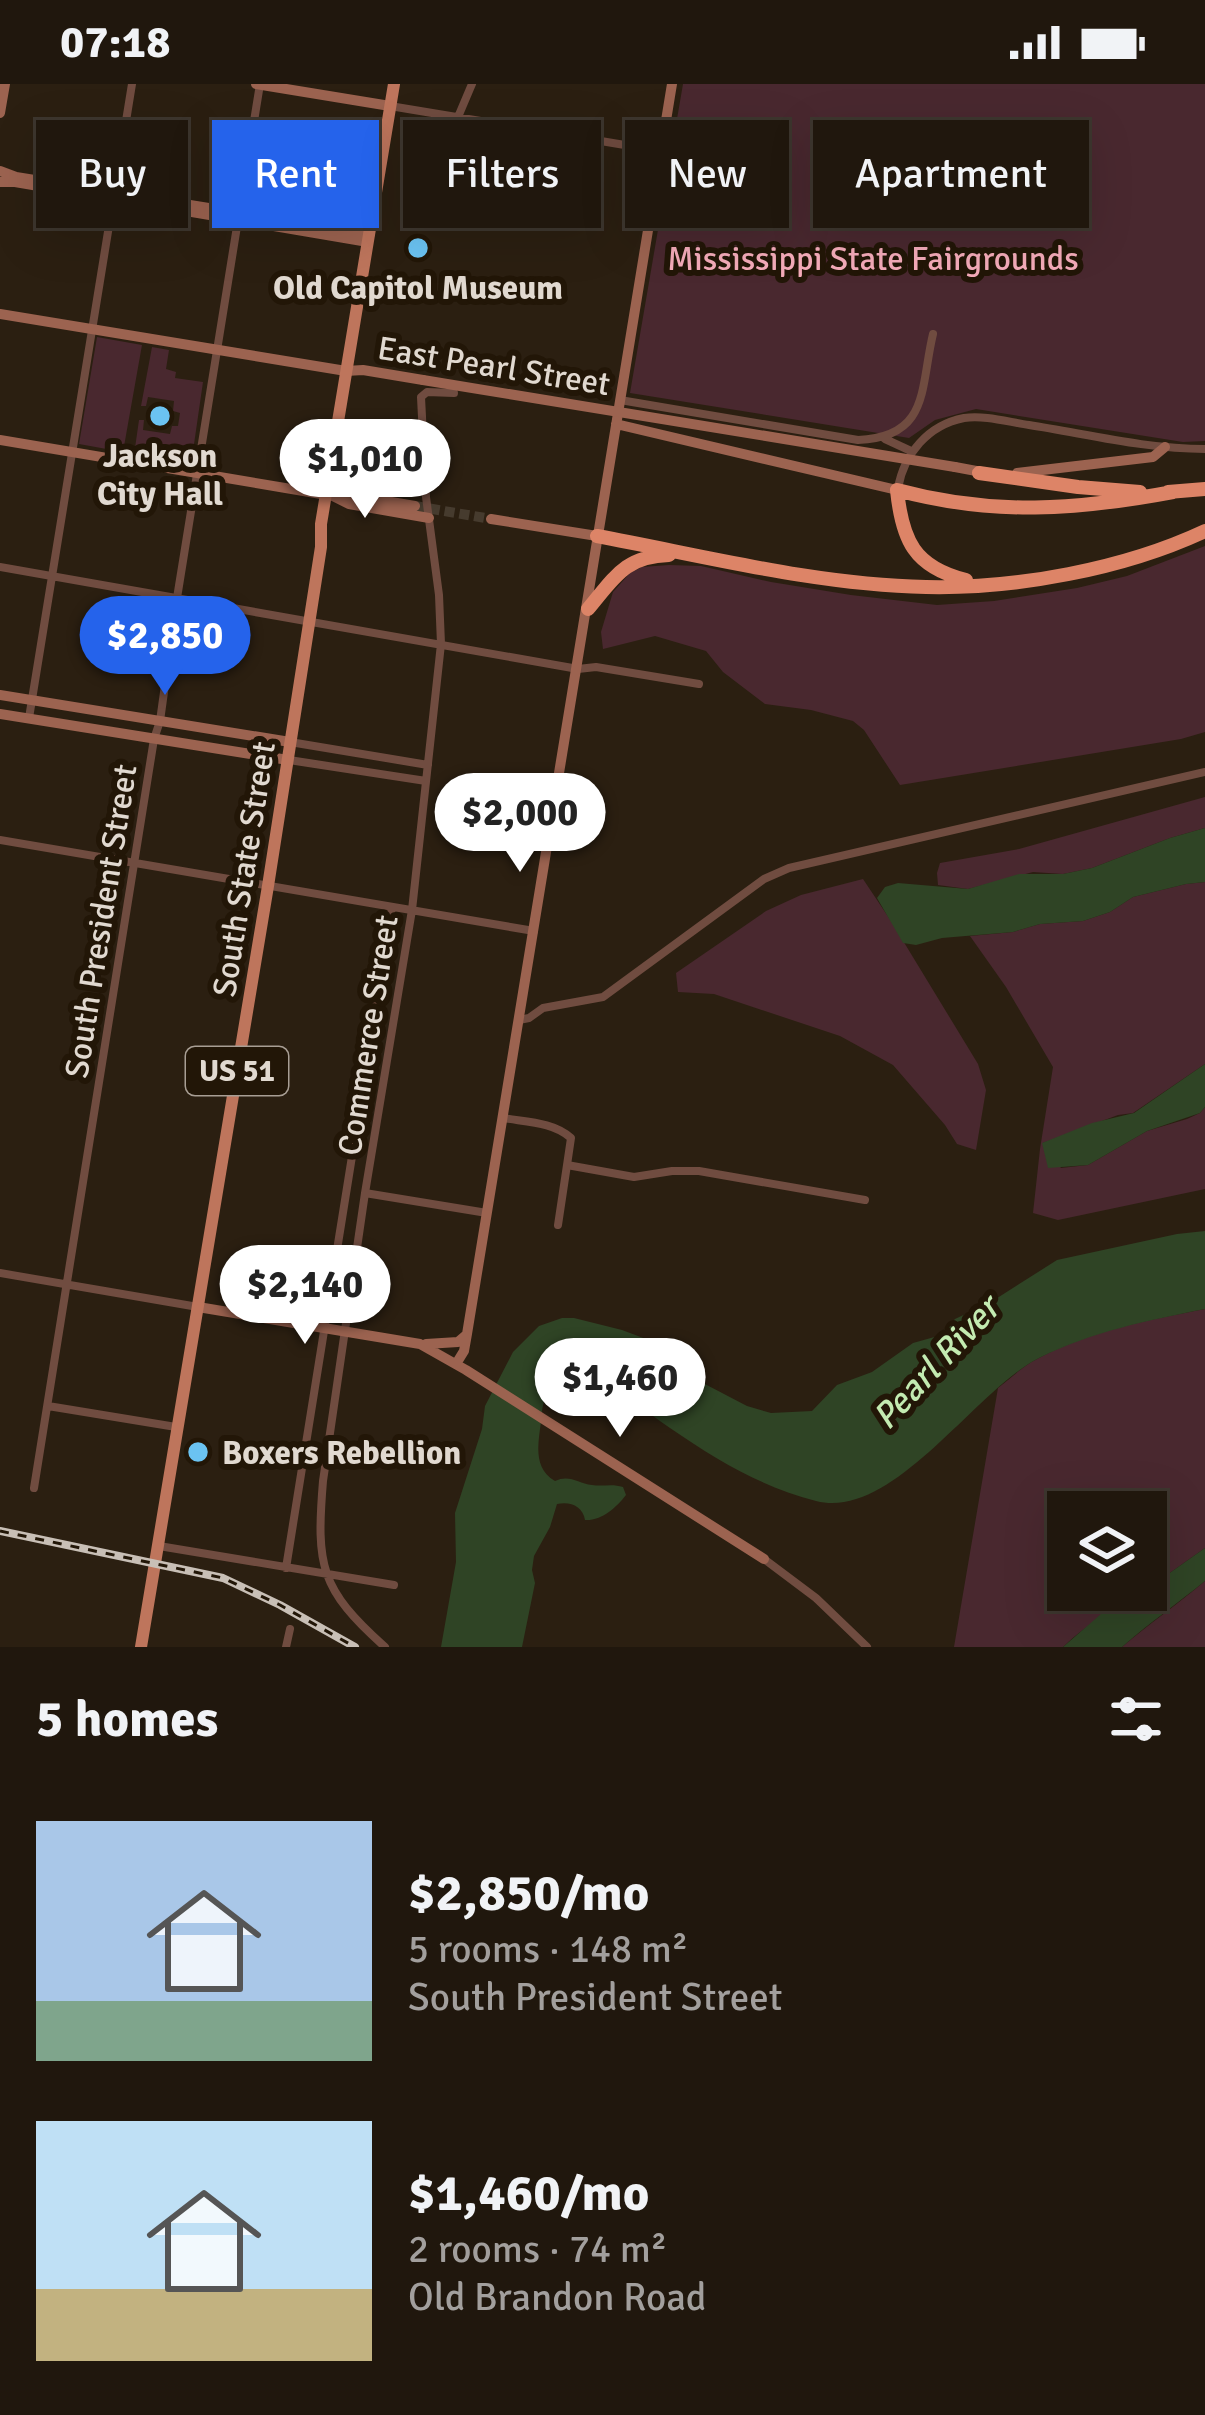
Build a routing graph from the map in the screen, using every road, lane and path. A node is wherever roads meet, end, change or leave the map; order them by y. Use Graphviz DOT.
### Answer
graph roads {
  1 [pos="5,84"];
  2 [pos="132,84"];
  3 [pos="258,84"];
  4 [pos="394,84"];
  5 [pos="472,84"];
  6 [pos="672,84"];
  7 [pos="390,106"];
  8 [pos="0,113"];
  9 [pos="458,117"];
  10 [pos="126,120"];
  11 [pos="253,120"];
  12 [pos="666,120"];
  13 [pos="625,145"];
  14 [pos="0,171"];
  15 [pos="36,180"];
  16 [pos="0,182"];
  17 [pos="36,185"];
  18 [pos="109,228"];
  19 [pos="237,228"];
  20 [pos="310,228"];
  21 [pos="648,228"];
  22 [pos="369,238"];
  23 [pos="0,314"];
  24 [pos="94,329"];
  25 [pos="933,334"];
  26 [pos="218,347"];
  27 [pos="346,370"];
  28 [pos="454,393"];
  29 [pos="620,400"];
  30 [pos="616,424"];
  31 [pos="884,439"];
  32 [pos="0,440"];
  33 [pos="1165,447"];
  34 [pos="1205,448"];
  35 [pos="911,451"];
  36 [pos="72,452"];
  37 [pos="198,472"];
  38 [pos="980,472"];
  39 [pos="1205,489"];
  40 [pos="897,490"];
  41 [pos="1173,492"];
  42 [pos="330,495"];
  43 [pos="415,506"];
  44 [pos="429,518"];
  45 [pos="490,519"];
  46 [pos="1205,531"];
  47 [pos="597,536"];
  48 [pos="692,554"];
  49 [pos="0,567"];
  50 [pos="52,576"];
  51 [pos="981,584"];
  52 [pos="177,598"];
  53 [pos="588,609"];
  54 [pos="309,621"];
  55 [pos="441,644"];
  56 [pos="578,669"];
  57 [pos="700,683"];
  58 [pos="0,695"];
  59 [pos="32,700"];
  60 [pos="0,714"];
  61 [pos="28,718"];
  62 [pos="160,721"];
  63 [pos="154,739"];
  64 [pos="290,742"];
  65 [pos="288,760"];
  66 [pos="428,765"];
  67 [pos="1205,772"];
  68 [pos="426,781"];
  69 [pos="0,840"];
  70 [pos="134,863"];
  71 [pos="268,886"];
  72 [pos="392,907"];
  73 [pos="412,910"];
  74 [pos="534,931"];
  75 [pos="519,1020"];
  76 [pos="503,1118"];
  77 [pos="567,1165"];
  78 [pos="365,1193"];
  79 [pos="865,1200"];
  80 [pos="488,1213"];
  81 [pos="558,1225"];
  82 [pos="0,1273"];
  83 [pos="67,1284"];
  84 [pos="198,1307"];
  85 [pos="325,1326"];
  86 [pos="346,1330"];
  87 [pos="467,1334"];
  88 [pos="420,1343"];
  89 [pos="461,1367"];
  90 [pos="48,1406"];
  91 [pos="179,1427"];
  92 [pos="34,1488"];
  93 [pos="157,1546"];
  94 [pos="764,1559"];
  95 [pos="286,1568"];
  96 [pos="323,1572"];
  97 [pos="394,1585"];
  98 [pos="290,1629"];
  99 [pos="141,1647"];
  100 [pos="286,1647"];
  101 [pos="385,1647"];
  102 [pos="867,1647"];
  1 -- 8 [label="street"];
  2 -- 10 [label="street"];
  3 -- 7 [label="street"];
  3 -- 11 [label="street, South President Street"];
  4 -- 7 [label="main road, US 51"];
  5 -- 9 [label="street"];
  6 -- 12 [label="street"];
  7 -- 9 [label="street"];
  7 -- 22 [label="main road, US 51"];
  9 -- 13 [label="street"];
  14 -- 15 [label="street"];
  16 -- 17 [label="street"];
  18 -- 24 [label="street"];
  19 -- 26 [label="street, South President Street"];
  20 -- 22 [label="street"];
  21 -- 29 [label="street"];
  22 -- 27 [label="main road, South State Street / US 51"];
  23 -- 24 [label="street, East Pearl Street"];
  24 -- 26 [label="street, East Pearl Street"];
  24 -- 36 [label="street"];
  25 -- 31 [label="street"];
  26 -- 27 [label="street, East Pearl Street"];
  26 -- 37 [label="street, South President Street"];
  27 -- 38 [label="street, East Pearl Street, bridge"];
  27 -- 42 [label="main road, South State Street / US 51"];
  28 -- 44 [label="street, Commerce Street"];
  29 -- 30 [label="street"];
  29 -- 31 [label="street"];
  30 -- 40 [label="street"];
  30 -- 47 [label="street"];
  31 -- 35 [label="street"];
  32 -- 36 [label="street"];
  33 -- 34 [label="street"];
  33 -- 35 [label="street"];
  33 -- 38 [label="street, East Pearl Street"];
  35 -- 40 [label="street"];
  36 -- 37 [label="street"];
  36 -- 50 [label="street"];
  37 -- 42 [label="street"];
  37 -- 52 [label="street, South President Street"];
  38 -- 41 [label="highway"];
  39 -- 41 [label="highway"];
  40 -- 41 [label="highway"];
  40 -- 51 [label="highway"];
  42 -- 43 [label="street"];
  42 -- 44 [label="street"];
  42 -- 54 [label="main road, South State Street / US 51"];
  44 -- 55 [label="street, Commerce Street"];
  45 -- 47 [label="street"];
  46 -- 51 [label="highway"];
  47 -- 48 [label="highway"];
  47 -- 53 [label="street"];
  48 -- 51 [label="highway"];
  48 -- 53 [label="highway"];
  49 -- 50 [label="street"];
  50 -- 52 [label="street"];
  50 -- 59 [label="street"];
  52 -- 54 [label="street"];
  52 -- 62 [label="street, South President Street"];
  53 -- 56 [label="street"];
  54 -- 55 [label="street"];
  54 -- 64 [label="main road, South State Street / US 51"];
  55 -- 56 [label="street"];
  55 -- 66 [label="street, Commerce Street"];
  56 -- 57 [label="street"];
  56 -- 74 [label="street"];
  58 -- 59 [label="street"];
  59 -- 61 [label="street"];
  59 -- 62 [label="street"];
  60 -- 61 [label="street"];
  61 -- 63 [label="street"];
  62 -- 63 [label="street, South President Street"];
  62 -- 64 [label="street"];
  63 -- 65 [label="street"];
  63 -- 70 [label="street, South President Street"];
  64 -- 65 [label="main road, South State Street / US 51"];
  64 -- 66 [label="street"];
  65 -- 68 [label="street"];
  65 -- 71 [label="main road, South State Street / US 51"];
  66 -- 68 [label="street, Commerce Street"];
  67 -- 75 [label="street"];
  68 -- 73 [label="street, Commerce Street"];
  69 -- 70 [label="street"];
  70 -- 71 [label="street"];
  70 -- 83 [label="street, South President Street"];
  71 -- 72 [label="street"];
  71 -- 84 [label="main road, South State Street / US 51"];
  72 -- 73 [label="street"];
  72 -- 85 [label="street, Commerce Street"];
  73 -- 74 [label="street"];
  73 -- 78 [label="street, Commerce Street"];
  74 -- 75 [label="street"];
  75 -- 76 [label="street"];
  76 -- 77 [label="street"];
  76 -- 80 [label="street"];
  77 -- 79 [label="street"];
  77 -- 81 [label="street"];
  78 -- 80 [label="street"];
  78 -- 86 [label="street, Commerce Street"];
  80 -- 87 [label="street"];
  82 -- 83 [label="street"];
  83 -- 84 [label="street"];
  83 -- 90 [label="street, South President Street"];
  84 -- 85 [label="street"];
  84 -- 91 [label="main road, South State Street / US 51"];
  85 -- 86 [label="street"];
  85 -- 95 [label="street, Commerce Street"];
  86 -- 88 [label="street"];
  86 -- 96 [label="street, Commerce Street"];
  87 -- 88 [label="street"];
  87 -- 89 [label="street"];
  88 -- 89 [label="street"];
  89 -- 94 [label="street"];
  90 -- 91 [label="street"];
  90 -- 92 [label="street, South President Street"];
  91 -- 93 [label="main road, South State Street / US 51"];
  93 -- 95 [label="street"];
  93 -- 99 [label="main road, South State Street / US 51"];
  94 -- 102 [label="street"];
  95 -- 96 [label="street"];
  96 -- 97 [label="street"];
  96 -- 101 [label="street"];
  98 -- 100 [label="street"];
}
